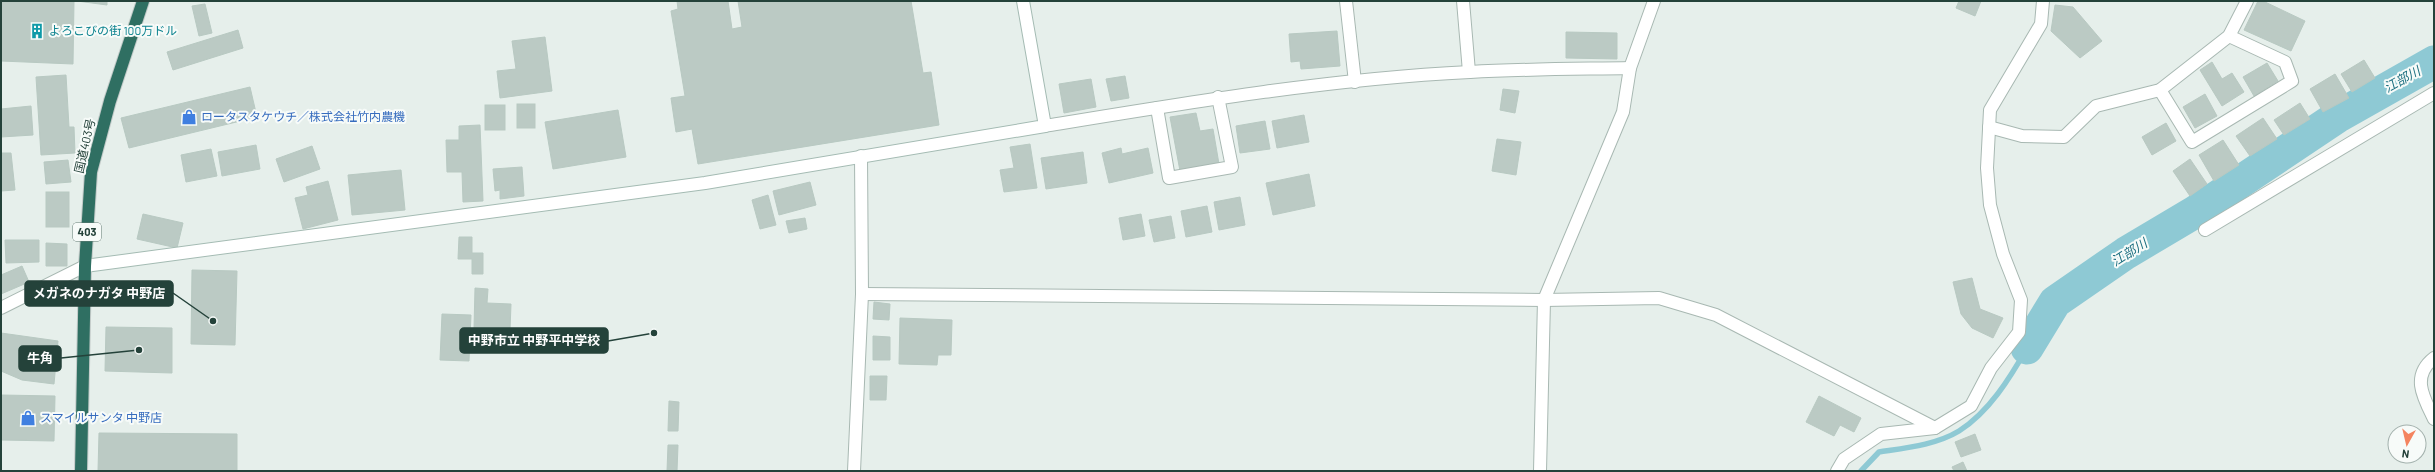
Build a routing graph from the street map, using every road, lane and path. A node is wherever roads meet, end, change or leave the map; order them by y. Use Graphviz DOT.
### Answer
graph roads {
  1 [pos="143,1"];
  2 [pos="1023,1"];
  3 [pos="1346,1"];
  4 [pos="1462,1"];
  5 [pos="1654,1"];
  6 [pos="2043,1"];
  7 [pos="2247,1"];
  8 [pos="2229,36"];
  9 [pos="1630,68"];
  10 [pos="1469,72"];
  11 [pos="1355,82"];
  12 [pos="2160,90"];
  13 [pos="2434,94"];
  14 [pos="1218,97"];
  15 [pos="1156,108"];
  16 [pos="1045,126"];
  17 [pos="1990,127"];
  18 [pos="862,156"];
  19 [pos="2205,230"];
  20 [pos="85,266"];
  21 [pos="862,294"];
  22 [pos="1544,300"];
  23 [pos="1,308"];
  24 [pos="2434,358"];
  25 [pos="2434,419"];
  26 [pos="1935,428"];
  27 [pos="81,471"];
  28 [pos="854,471"];
  29 [pos="1540,471"];
  30 [pos="1837,471"];
  1 -- 20 [label="highway, 国道403号 / 403"];
  2 -- 16 [label="street"];
  3 -- 11 [label="street"];
  4 -- 10 [label="street"];
  5 -- 9 [label="street"];
  6 -- 17 [label="street"];
  7 -- 8 [label="street"];
  8 -- 12 [label="street"];
  8 -- 12 [label="street"];
  9 -- 10 [label="street"];
  9 -- 22 [label="street"];
  10 -- 11 [label="street"];
  11 -- 14 [label="street"];
  12 -- 17 [label="street"];
  13 -- 19 [label="street"];
  14 -- 15 [label="street"];
  14 -- 15 [label="street"];
  15 -- 16 [label="street"];
  16 -- 18 [label="street"];
  17 -- 26 [label="street"];
  18 -- 20 [label="street"];
  18 -- 21 [label="street"];
  20 -- 23 [label="street"];
  20 -- 27 [label="highway, 国道403号 / 403"];
  21 -- 22 [label="street"];
  21 -- 28 [label="street"];
  22 -- 26 [label="street"];
  22 -- 29 [label="street"];
  24 -- 25 [label="street"];
  26 -- 30 [label="street"];
}
